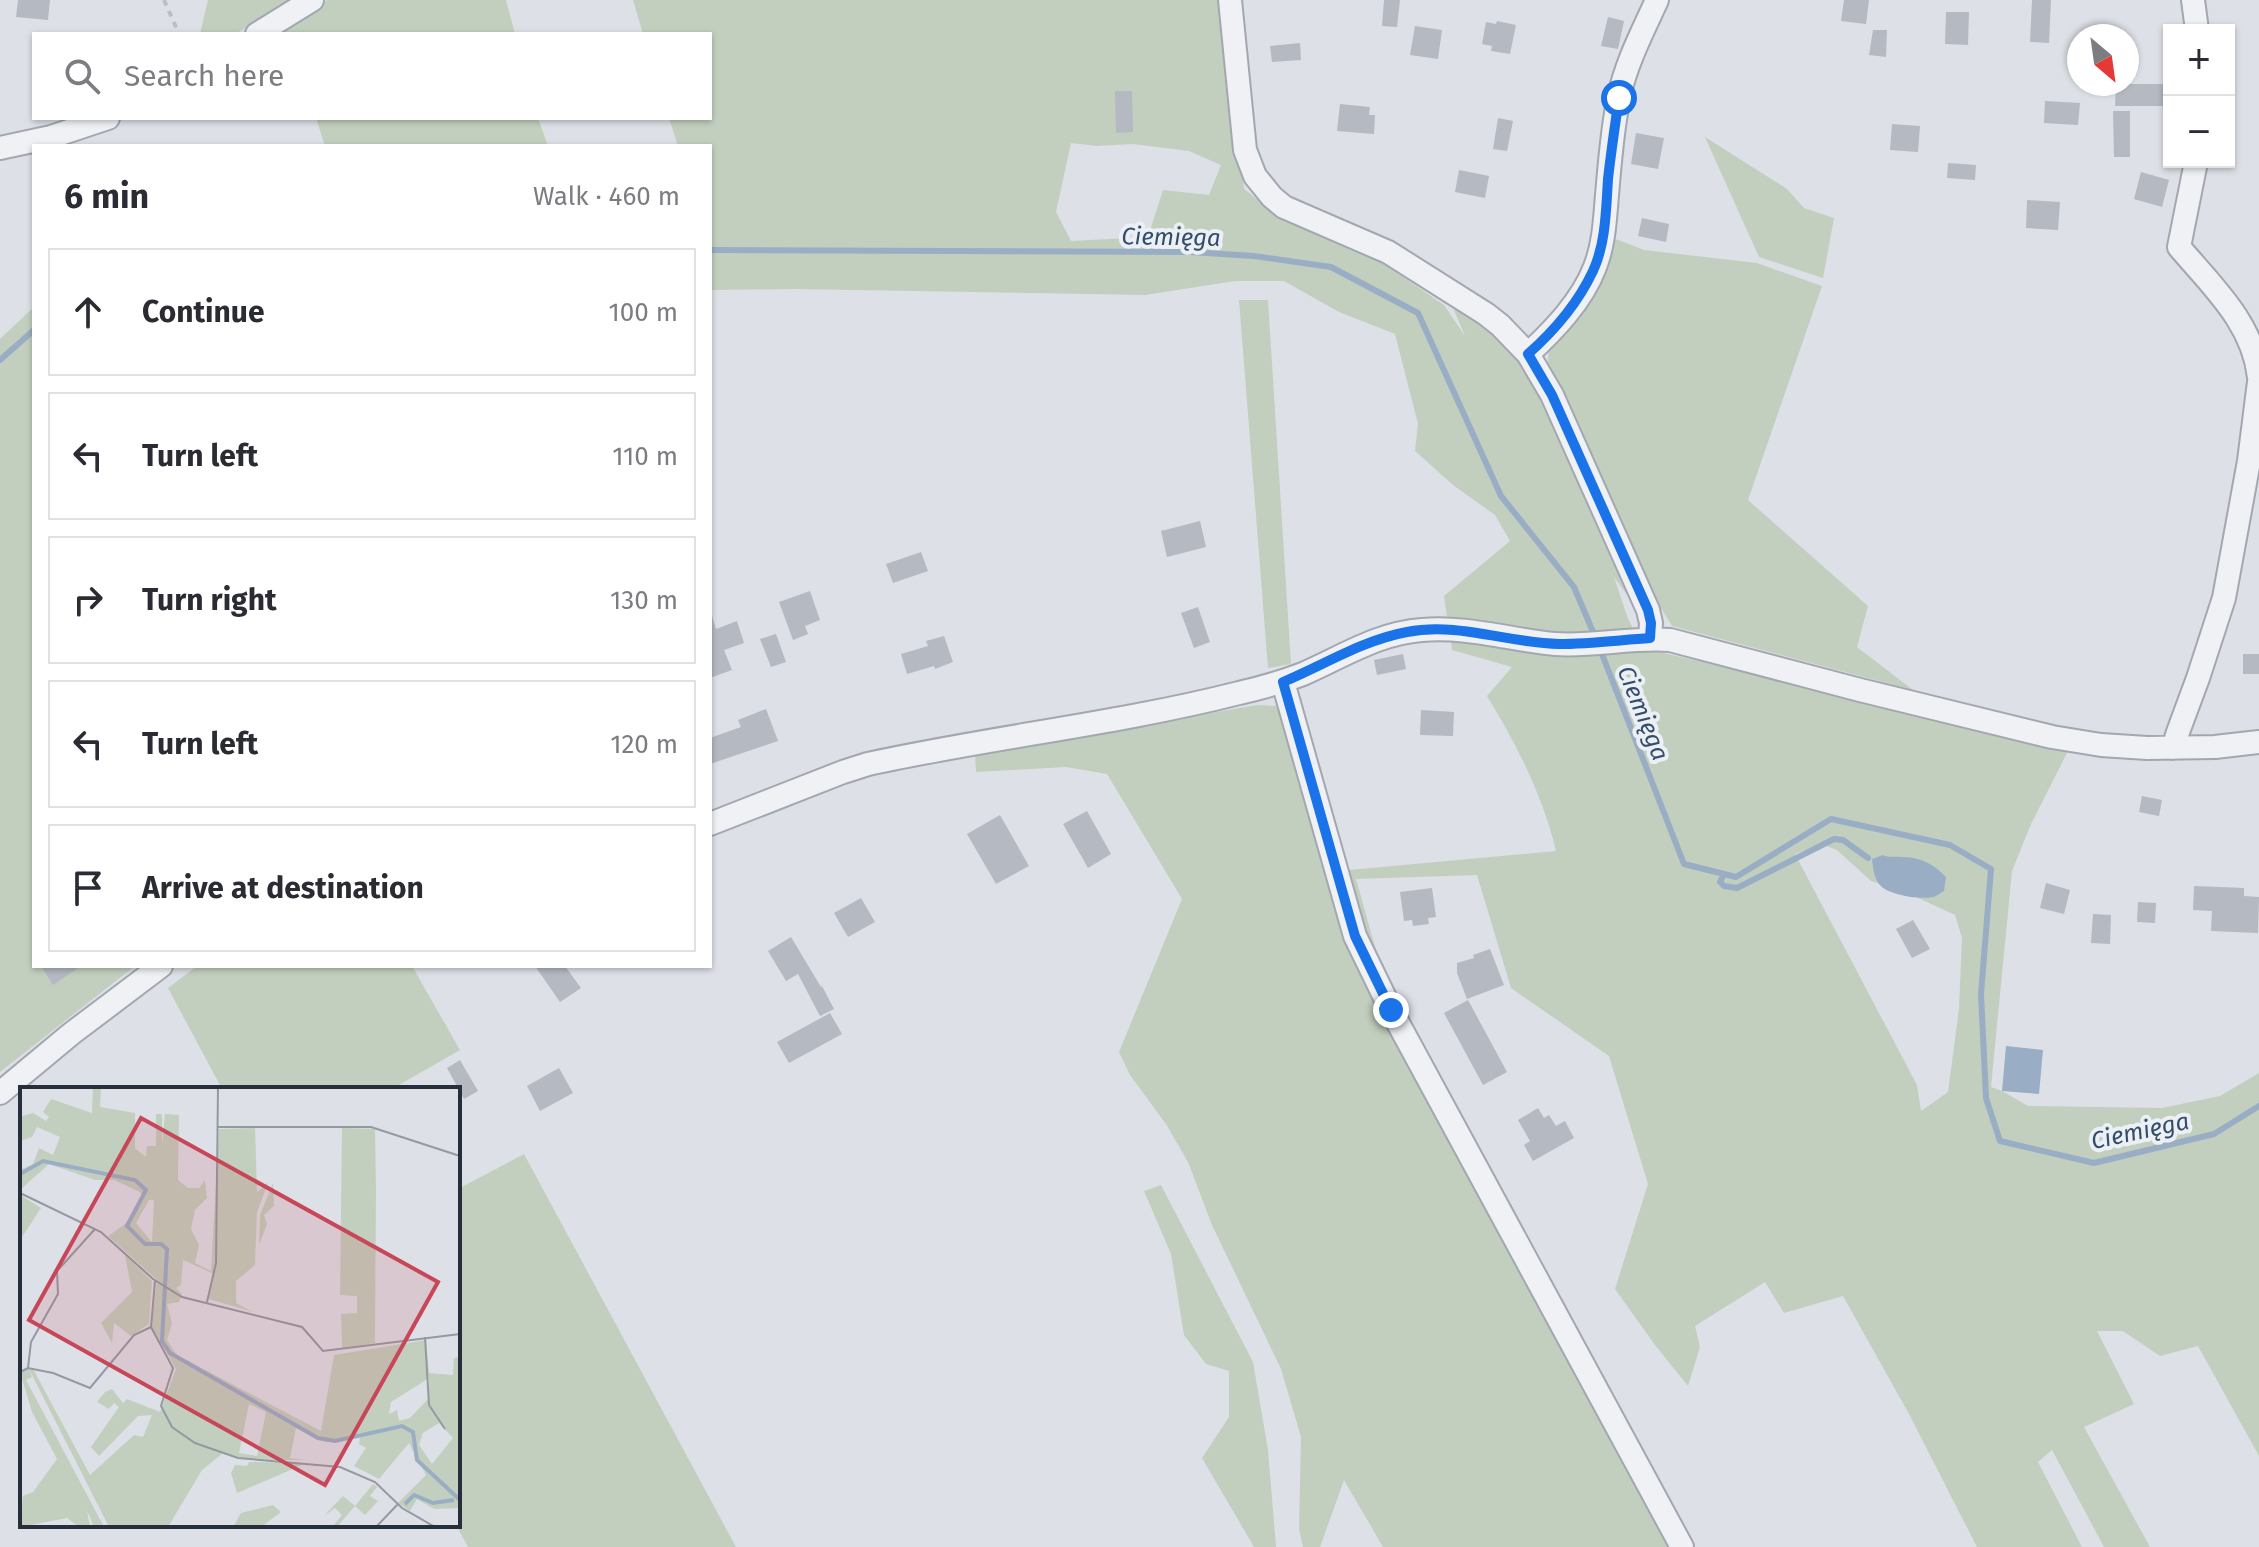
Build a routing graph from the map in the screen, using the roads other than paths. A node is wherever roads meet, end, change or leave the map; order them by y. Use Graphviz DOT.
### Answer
graph roads {
  1 [pos="312,0"];
  2 [pos="1230,0"];
  3 [pos="1657,0"];
  4 [pos="2193,0"];
  5 [pos="2196,24"];
  6 [pos="260,32"];
  7 [pos="102,120"];
  8 [pos="0,148"];
  9 [pos="2195,168"];
  10 [pos="1528,354"];
  11 [pos="2259,379"];
  12 [pos="1650,638"];
  13 [pos="1283,682"];
  14 [pos="2259,742"];
  15 [pos="2173,748"];
  16 [pos="712,823"];
  17 [pos="158,968"];
  18 [pos="0,1093"];
  19 [pos="1682,1547"];
  1 -- 6 [label="street"];
  2 -- 10 [label="street"];
  3 -- 10 [label="street"];
  4 -- 5 [label="street"];
  7 -- 8 [label="street"];
  9 -- 11 [label="street"];
  10 -- 12 [label="street"];
  11 -- 15 [label="street"];
  12 -- 13 [label="street"];
  12 -- 15 [label="street"];
  13 -- 16 [label="street"];
  13 -- 19 [label="street"];
  14 -- 15 [label="street"];
  17 -- 18 [label="street"];
}
